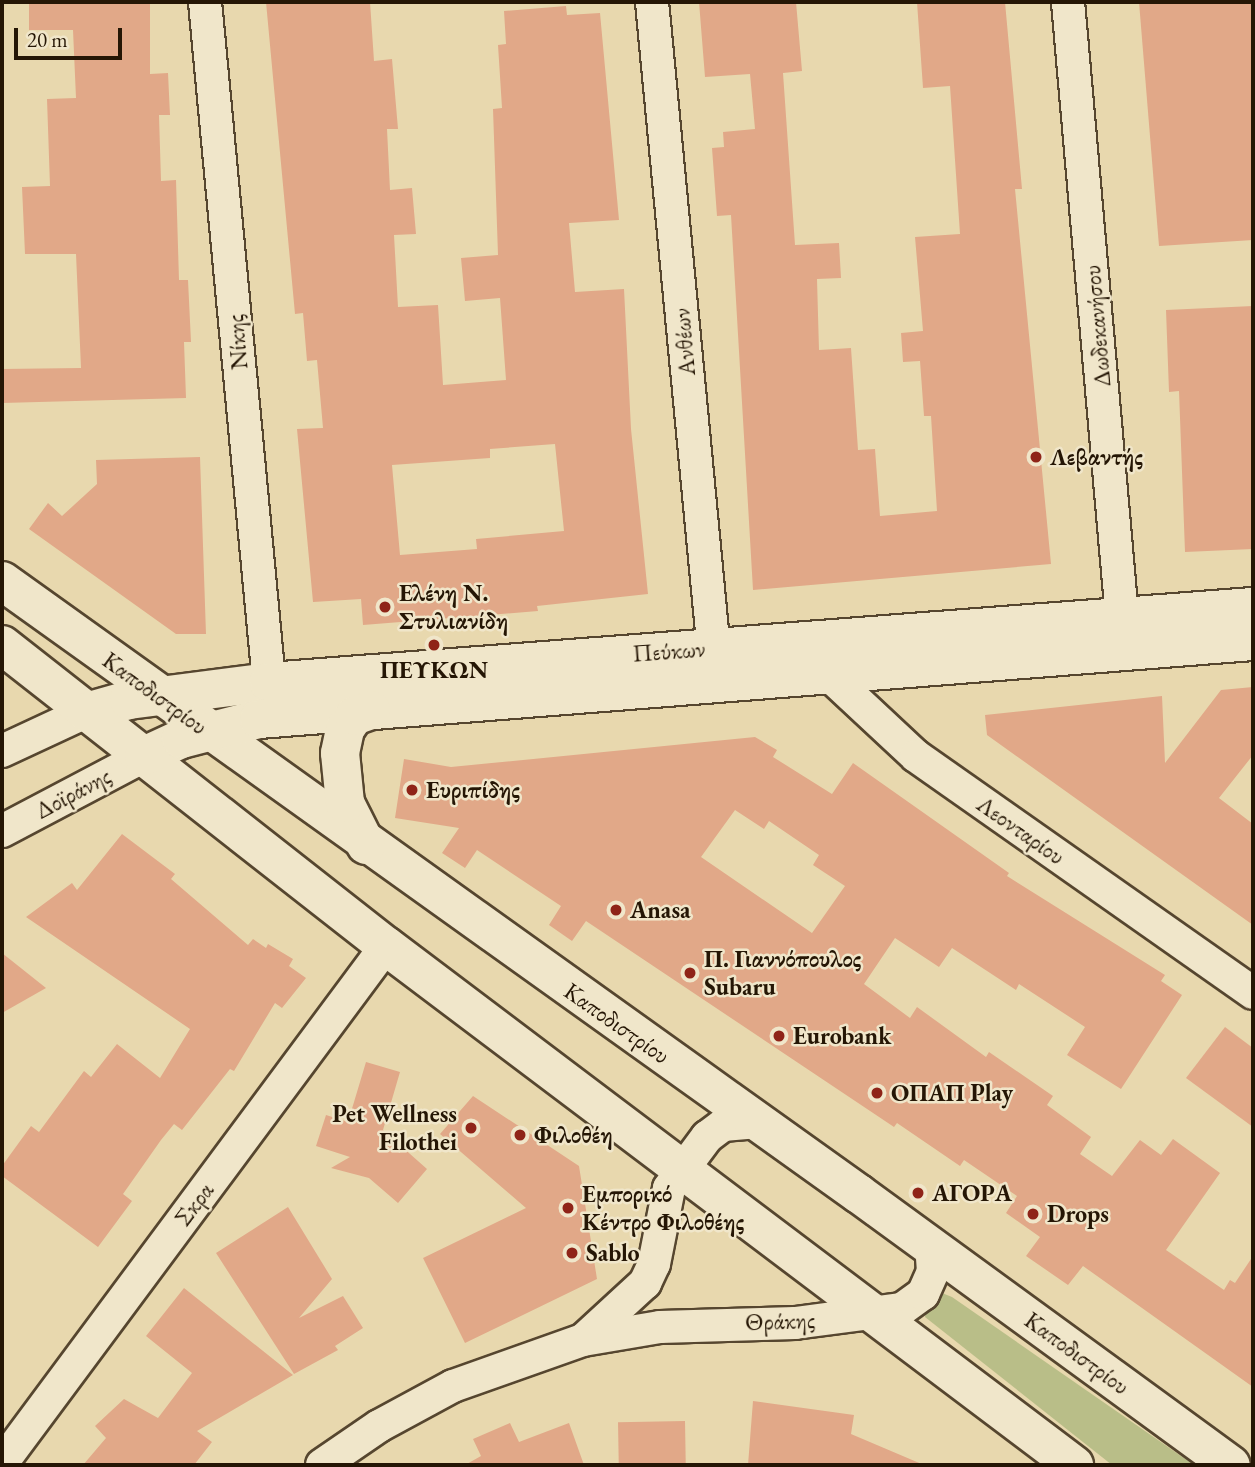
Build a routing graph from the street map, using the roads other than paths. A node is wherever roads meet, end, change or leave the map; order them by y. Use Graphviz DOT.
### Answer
graph roads {
  1 [pos="205,2"];
  2 [pos="652,2"];
  3 [pos="1068,2"];
  4 [pos="2,582"];
  5 [pos="1253,607"];
  6 [pos="1124,634"];
  7 [pos="1253,641"];
  8 [pos="2,645"];
  9 [pos="827,657"];
  10 [pos="715,665"];
  11 [pos="269,682"];
  12 [pos="160,697"];
  13 [pos="371,710"];
  14 [pos="86,712"];
  15 [pos="211,733"];
  16 [pos="2,751"];
  17 [pos="144,756"];
  18 [pos="2,831"];
  19 [pos="367,846"];
  20 [pos="386,946"];
  21 [pos="1253,993"];
  22 [pos="758,1122"];
  23 [pos="682,1169"];
  24 [pos="931,1246"];
  25 [pos="875,1315"];
  26 [pos="583,1340"];
  27 [pos="2,1463"];
  28 [pos="322,1465"];
  29 [pos="1074,1465"];
  30 [pos="1231,1465"];
  1 -- 11 [label="street, Νίκης"];
  2 -- 10 [label="street, Ανθέων"];
  3 -- 6 [label="street, Δωδεκανήσου"];
  4 -- 12 [label="main road, Καποδιστρίου"];
  5 -- 6 [label="main road, Πεύκων"];
  6 -- 7 [label="main road, Πεύκων"];
  6 -- 9 [label="main road, Πεύκων"];
  8 -- 14 [label="main road"];
  9 -- 10 [label="main road, Πεύκων"];
  9 -- 21 [label="street, Λεονταρίου"];
  10 -- 11 [label="main road, Πεύκων"];
  10 -- 13 [label="main road, Πεύκων"];
  11 -- 12 [label="main road, Πεύκων"];
  12 -- 14 [label="main road, Πεύκων"];
  12 -- 15 [label="main road, Καποδιστρίου"];
  13 -- 15 [label="main road, Πεύκων"];
  13 -- 19 [label="main road"];
  14 -- 16 [label="street"];
  14 -- 17 [label="main road"];
  15 -- 17 [label="main road, Πεύκων"];
  15 -- 19 [label="main road, Καποδιστρίου"];
  17 -- 18 [label="street, Δοϊράνης"];
  17 -- 20 [label="main road"];
  19 -- 22 [label="main road, Καποδιστρίου"];
  20 -- 23 [label="main road"];
  20 -- 27 [label="street, Σκρα"];
  22 -- 23 [label="street, Θράκης"];
  22 -- 24 [label="main road, Καποδιστρίου"];
  23 -- 25 [label="main road"];
  23 -- 26 [label="street, Θράκης"];
  24 -- 25 [label="street, Θράκης"];
  24 -- 30 [label="main road, Καποδιστρίου"];
  25 -- 26 [label="street, Θράκης"];
  25 -- 29 [label="main road"];
  26 -- 28 [label="street, Θράκης"];
}
